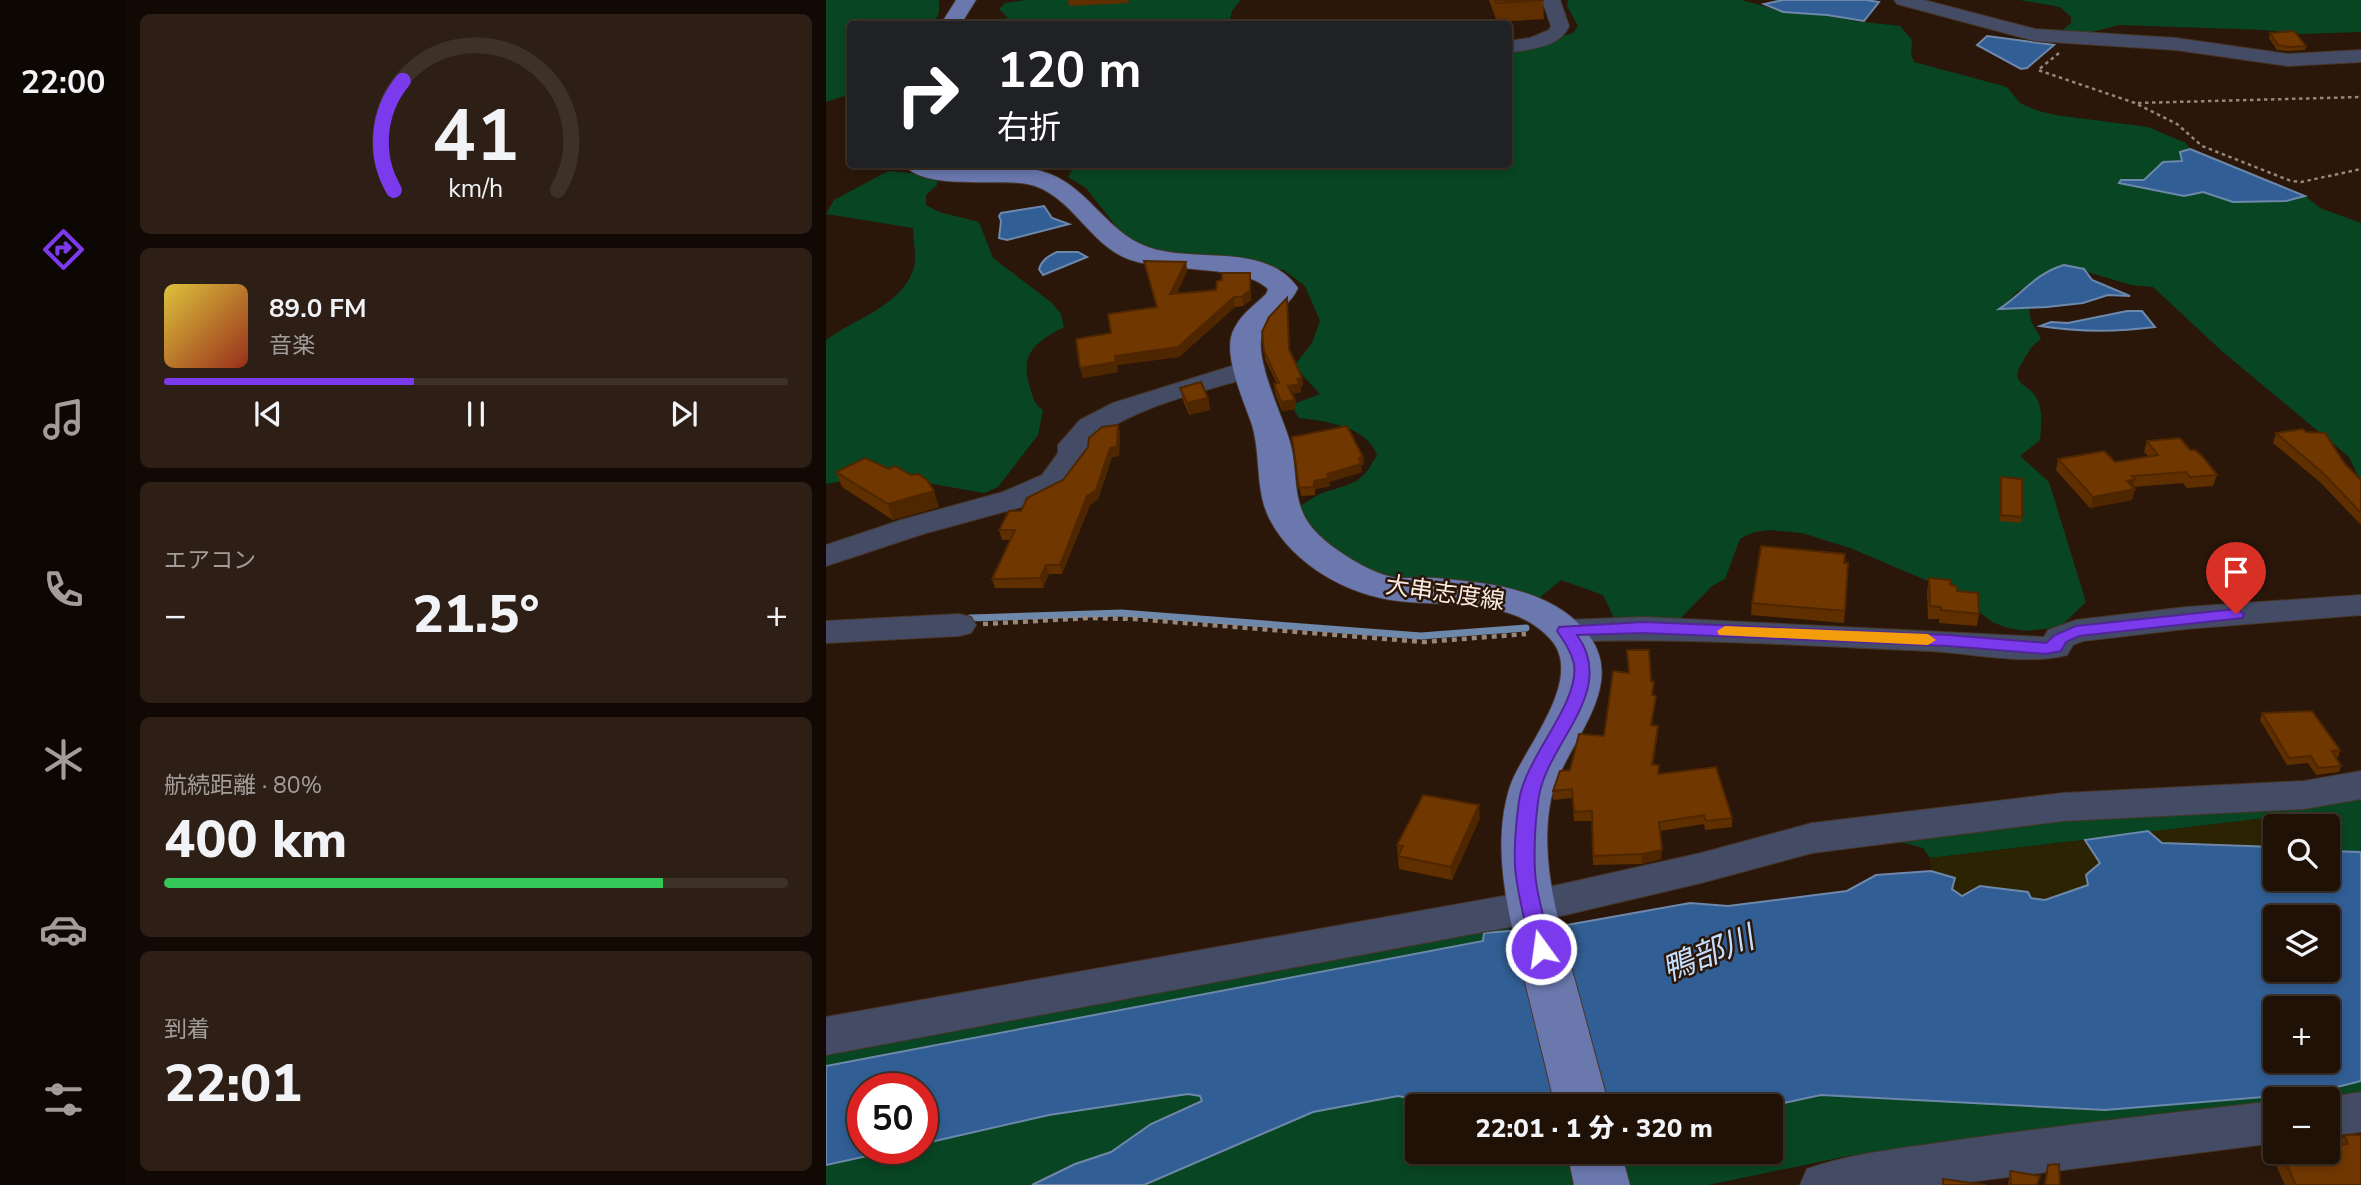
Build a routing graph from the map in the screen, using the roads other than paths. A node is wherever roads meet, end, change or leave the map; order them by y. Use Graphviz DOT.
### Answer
graph roads {
  1 [pos="966,0"];
  2 [pos="1551,0"];
  3 [pos="1903,0"];
  4 [pos="953,21"];
  5 [pos="1512,46"];
  6 [pos="2361,56"];
  7 [pos="924,168"];
  8 [pos="1251,368"];
  9 [pos="826,556"];
  10 [pos="2361,605"];
  11 [pos="959,625"];
  12 [pos="1565,631"];
  13 [pos="826,632"];
  14 [pos="2361,785"];
  15 [pos="1533,915"];
  16 [pos="826,1036"];
  17 [pos="1579,1094"];
  18 [pos="2361,1112"];
  19 [pos="2340,1115"];
  20 [pos="2263,1123"];
  21 [pos="1597,1164"];
  22 [pos="1602,1185"];
  23 [pos="1824,1185"];
  1 -- 4 [label="main road"];
  2 -- 5 [label="street"];
  3 -- 6 [label="street"];
  7 -- 8 [label="main road, 大串志度線"];
  8 -- 9 [label="street"];
  8 -- 12 [label="main road, 大串志度線"];
  10 -- 12 [label="street"];
  11 -- 13 [label="street"];
  12 -- 15 [label="main road, 大串志度線"];
  14 -- 15 [label="street"];
  15 -- 16 [label="street"];
  15 -- 17 [label="main road, 大串志度線"];
  18 -- 19 [label="street"];
  20 -- 23 [label="street"];
  21 -- 22 [label="main road"];
}
